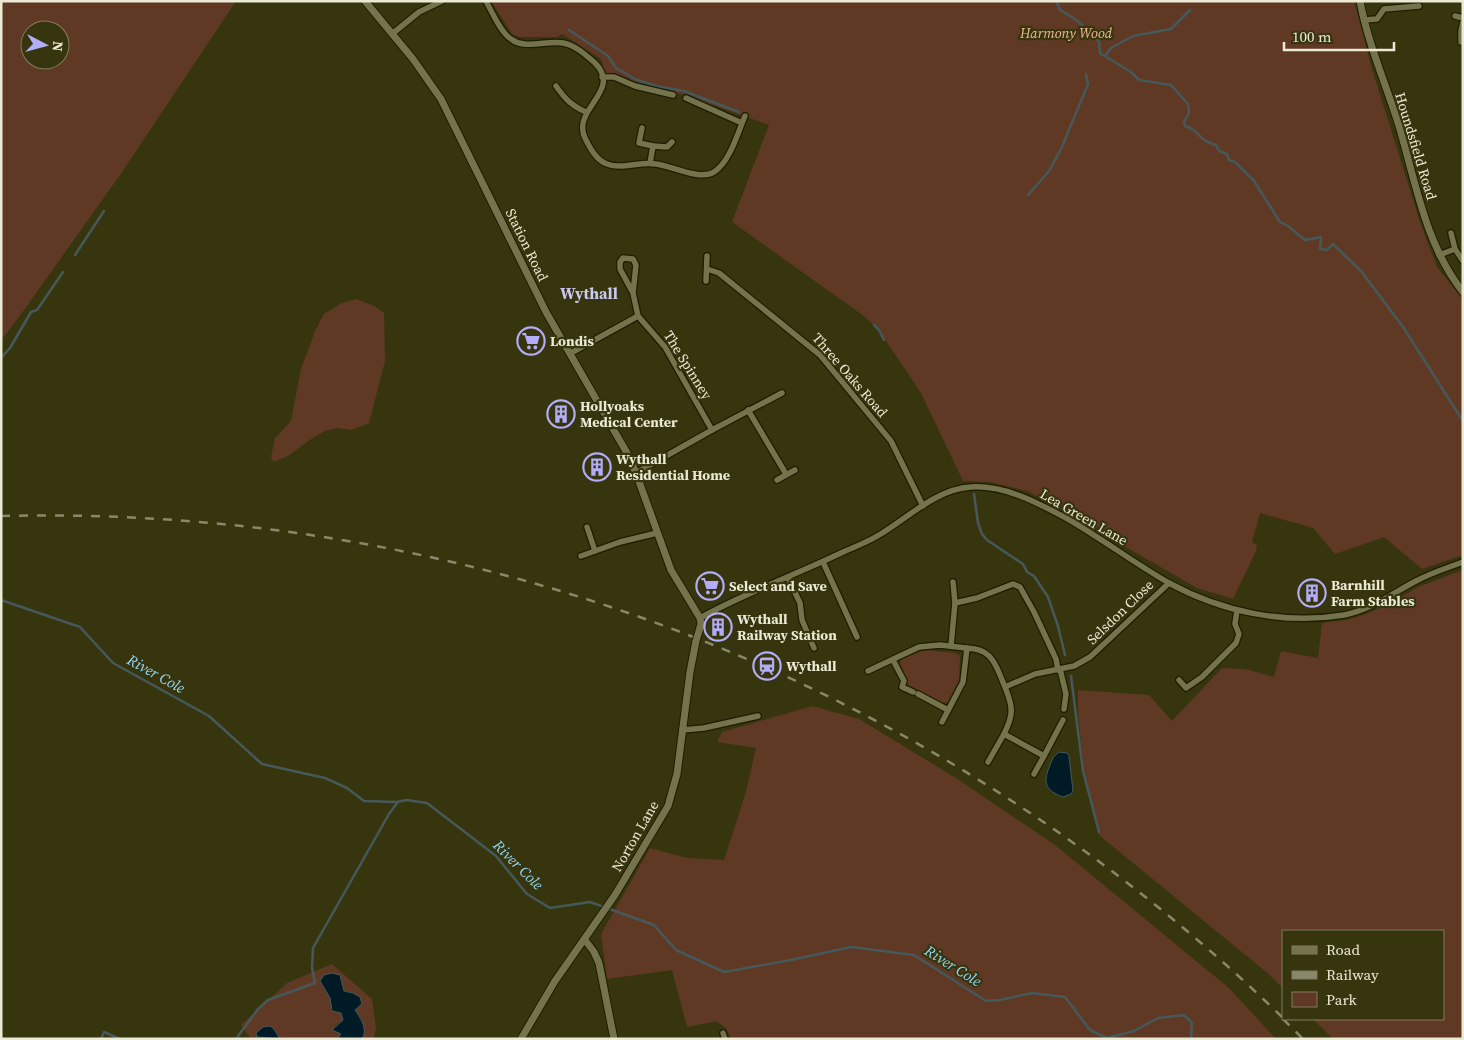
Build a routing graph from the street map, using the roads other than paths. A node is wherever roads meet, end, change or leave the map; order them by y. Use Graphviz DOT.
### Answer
graph roads {
  1 [pos="365,1"];
  2 [pos="442,1"];
  3 [pos="486,1"];
  4 [pos="1360,1"];
  5 [pos="1419,6"];
  6 [pos="1455,16"];
  7 [pos="1463,18"];
  8 [pos="1364,20"];
  9 [pos="1463,22"];
  10 [pos="392,34"];
  11 [pos="1461,42"];
  12 [pos="602,77"];
  13 [pos="556,86"];
  14 [pos="673,95"];
  15 [pos="686,98"];
  16 [pos="586,112"];
  17 [pos="745,116"];
  18 [pos="742,123"];
  19 [pos="642,128"];
  20 [pos="672,142"];
  21 [pos="653,146"];
  22 [pos="650,163"];
  23 [pos="1450,233"];
  24 [pos="1455,248"];
  25 [pos="707,256"];
  26 [pos="1439,256"];
  27 [pos="1463,261"];
  28 [pos="707,269"];
  29 [pos="706,281"];
  30 [pos="1463,292"];
  31 [pos="633,293"];
  32 [pos="638,316"];
  33 [pos="571,353"];
  34 [pos="782,393"];
  35 [pos="748,410"];
  36 [pos="712,430"];
  37 [pos="795,470"];
  38 [pos="636,473"];
  39 [pos="786,474"];
  40 [pos="777,480"];
  41 [pos="923,506"];
  42 [pos="588,527"];
  43 [pos="657,532"];
  44 [pos="595,551"];
  45 [pos="581,556"];
  46 [pos="822,562"];
  47 [pos="1463,562"];
  48 [pos="788,578"];
  49 [pos="953,582"];
  50 [pos="1169,583"];
  51 [pos="955,603"];
  52 [pos="1237,610"];
  53 [pos="700,618"];
  54 [pos="857,637"];
  55 [pos="951,646"];
  56 [pos="814,648"];
  57 [pos="967,648"];
  58 [pos="893,660"];
  59 [pos="1059,669"];
  60 [pos="868,671"];
  61 [pos="1179,680"];
  62 [pos="1005,686"];
  63 [pos="1064,709"];
  64 [pos="948,710"];
  65 [pos="758,716"];
  66 [pos="1063,720"];
  67 [pos="942,722"];
  68 [pos="682,730"];
  69 [pos="1004,734"];
  70 [pos="1044,756"];
  71 [pos="988,762"];
  72 [pos="1034,774"];
  73 [pos="585,940"];
  74 [pos="521,1039"];
  75 [pos="614,1039"];
  1 -- 10 [label="street, Station Road"];
  2 -- 10 [label="street"];
  3 -- 12 [label="street"];
  4 -- 8 [label="street, Houndsfield Road"];
  5 -- 8 [label="street"];
  6 -- 7 [label="street"];
  8 -- 26 [label="street, Houndsfield Road"];
  9 -- 11 [label="street"];
  10 -- 33 [label="street, Station Road"];
  12 -- 14 [label="street"];
  12 -- 16 [label="street"];
  13 -- 16 [label="street"];
  15 -- 18 [label="street"];
  16 -- 22 [label="street"];
  17 -- 18 [label="street"];
  18 -- 22 [label="street"];
  19 -- 21 [label="street"];
  20 -- 21 [label="street"];
  21 -- 22 [label="street"];
  23 -- 24 [label="street"];
  24 -- 26 [label="street"];
  24 -- 27 [label="street"];
  25 -- 28 [label="street"];
  26 -- 30 [label="street, Houndsfield Road"];
  28 -- 29 [label="street"];
  28 -- 41 [label="street, Three Oaks Road"];
  31 -- 31 [label="street, The Spinney"];
  31 -- 32 [label="street, The Spinney"];
  32 -- 33 [label="street"];
  32 -- 36 [label="street, The Spinney"];
  33 -- 38 [label="street, Station Road"];
  34 -- 35 [label="street"];
  35 -- 36 [label="street"];
  35 -- 39 [label="street"];
  36 -- 38 [label="street"];
  37 -- 39 [label="street"];
  38 -- 43 [label="street, Station Road"];
  39 -- 40 [label="street"];
  41 -- 46 [label="street, Lea Green Lane"];
  41 -- 50 [label="street, Lea Green Lane"];
  42 -- 44 [label="street"];
  43 -- 44 [label="street"];
  43 -- 53 [label="street, Station Road"];
  44 -- 45 [label="street"];
  46 -- 48 [label="street, Lea Green Lane"];
  46 -- 54 [label="street"];
  47 -- 52 [label="street, Lea Green Lane"];
  48 -- 53 [label="street, Lea Green Lane"];
  48 -- 56 [label="street"];
  49 -- 51 [label="street"];
  50 -- 52 [label="street, Lea Green Lane"];
  50 -- 59 [label="street, Selsdon Close"];
  51 -- 55 [label="street"];
  51 -- 59 [label="street"];
  52 -- 61 [label="street"];
  53 -- 68 [label="street, Norton Lane, bridge"];
  55 -- 57 [label="street"];
  55 -- 58 [label="street"];
  57 -- 62 [label="street"];
  57 -- 64 [label="street"];
  58 -- 60 [label="street"];
  58 -- 64 [label="street"];
  59 -- 62 [label="street, Selsdon Close"];
  59 -- 63 [label="street"];
  62 -- 69 [label="street"];
  64 -- 67 [label="street"];
  65 -- 68 [label="street"];
  66 -- 70 [label="street"];
  68 -- 73 [label="street, Norton Lane"];
  69 -- 70 [label="street"];
  69 -- 71 [label="street"];
  70 -- 72 [label="street"];
  73 -- 74 [label="street, Norton Lane"];
  73 -- 75 [label="street"];
}
